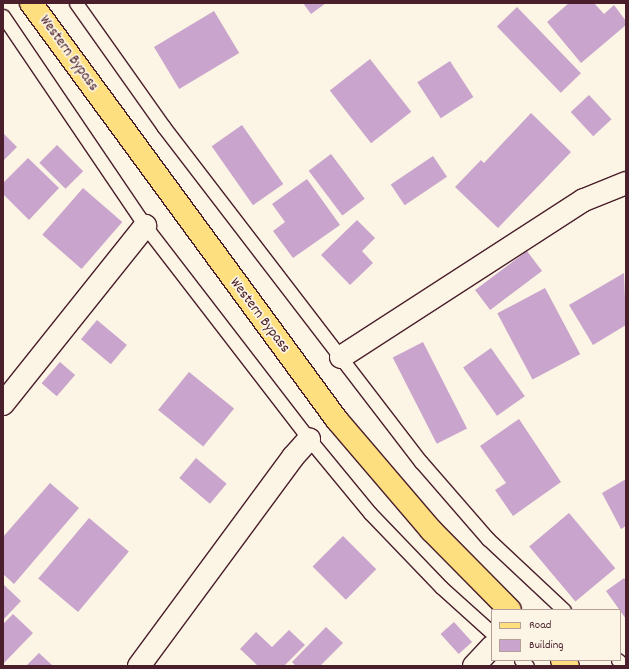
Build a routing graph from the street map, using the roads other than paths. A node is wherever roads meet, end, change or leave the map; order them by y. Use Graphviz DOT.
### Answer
graph roads {
  1 [pos="31,3"];
  2 [pos="76,3"];
  3 [pos="3,16"];
  4 [pos="626,183"];
  5 [pos="145,226"];
  6 [pos="341,357"];
  7 [pos="3,404"];
  8 [pos="309,439"];
  9 [pos="509,609"];
  10 [pos="563,609"];
  11 [pos="491,632"];
  12 [pos="491,648"];
  13 [pos="139,666"];
  14 [pos="474,666"];
  1 -- 9 [label="main road, Western Bypass"];
  2 -- 6 [label="lane"];
  3 -- 5 [label="lane"];
  4 -- 6 [label="street"];
  5 -- 7 [label="street"];
  5 -- 8 [label="lane"];
  6 -- 10 [label="lane"];
  8 -- 11 [label="lane"];
  8 -- 13 [label="street"];
  12 -- 14 [label="street"];
}
